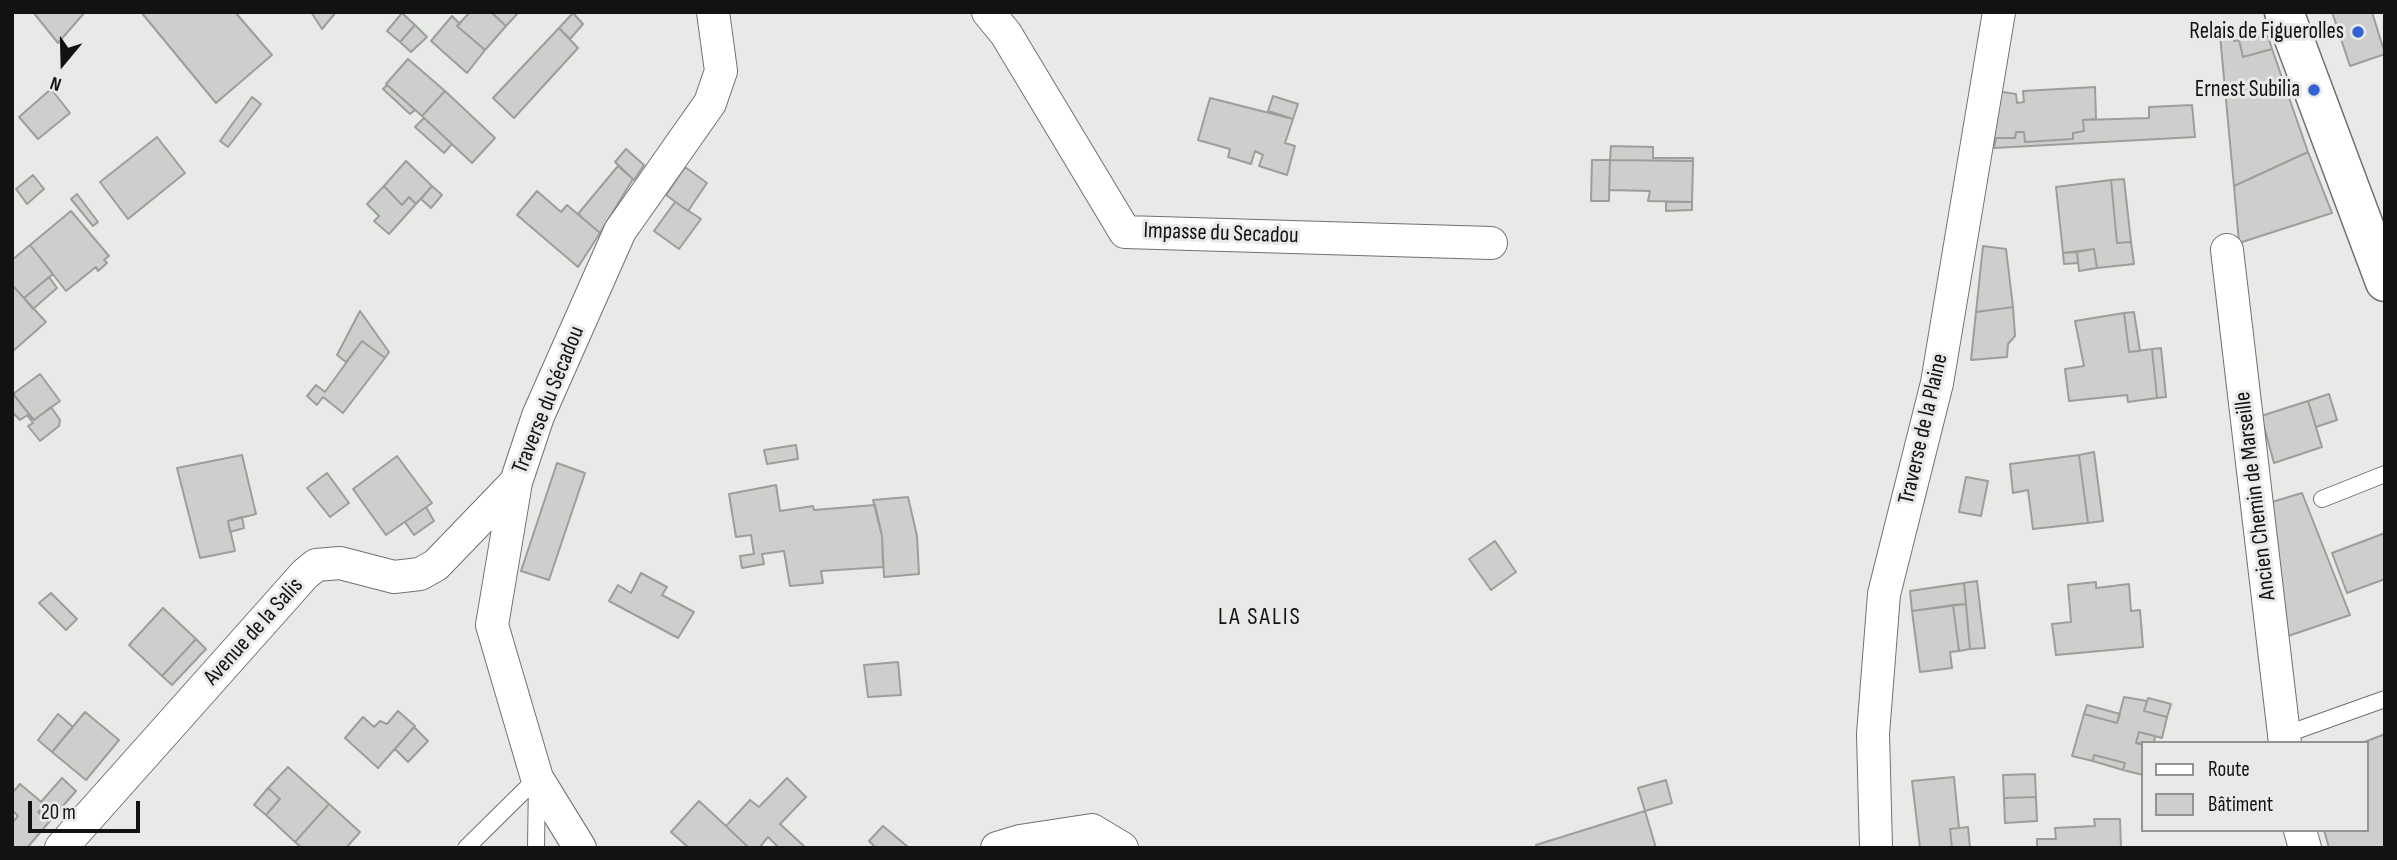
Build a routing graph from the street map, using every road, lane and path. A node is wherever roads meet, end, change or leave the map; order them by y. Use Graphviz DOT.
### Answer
graph roads {
  1 [pos="713,12"];
  2 [pos="988,12"];
  3 [pos="1998,12"];
  4 [pos="2284,12"];
  5 [pos="1492,243"];
  6 [pos="2227,250"];
  7 [pos="2385,282"];
  8 [pos="2385,474"];
  9 [pos="516,482"];
  10 [pos="2322,499"];
  11 [pos="2385,699"];
  12 [pos="2284,739"];
  13 [pos="537,778"];
  14 [pos="61,848"];
  15 [pos="466,848"];
  16 [pos="536,848"];
  17 [pos="580,848"];
  18 [pos="998,848"];
  19 [pos="1122,848"];
  20 [pos="1876,848"];
  1 -- 9 [label="street, Traverse du Sécadou"];
  2 -- 5 [label="street, Impasse du Secadou"];
  3 -- 20 [label="street, Traverse de la Plaine"];
  4 -- 7 [label="main road"];
  6 -- 12 [label="street, Ancien Chemin de Marseille"];
  8 -- 10 [label="lane"];
  9 -- 13 [label="street, Traverse du Sécadou"];
  9 -- 14 [label="street, Avenue de la Salis"];
  11 -- 12 [label="lane"];
  13 -- 15 [label="lane"];
  13 -- 16 [label="lane"];
  13 -- 17 [label="street, Traverse du Sécadou"];
  18 -- 19 [label="street"];
}
